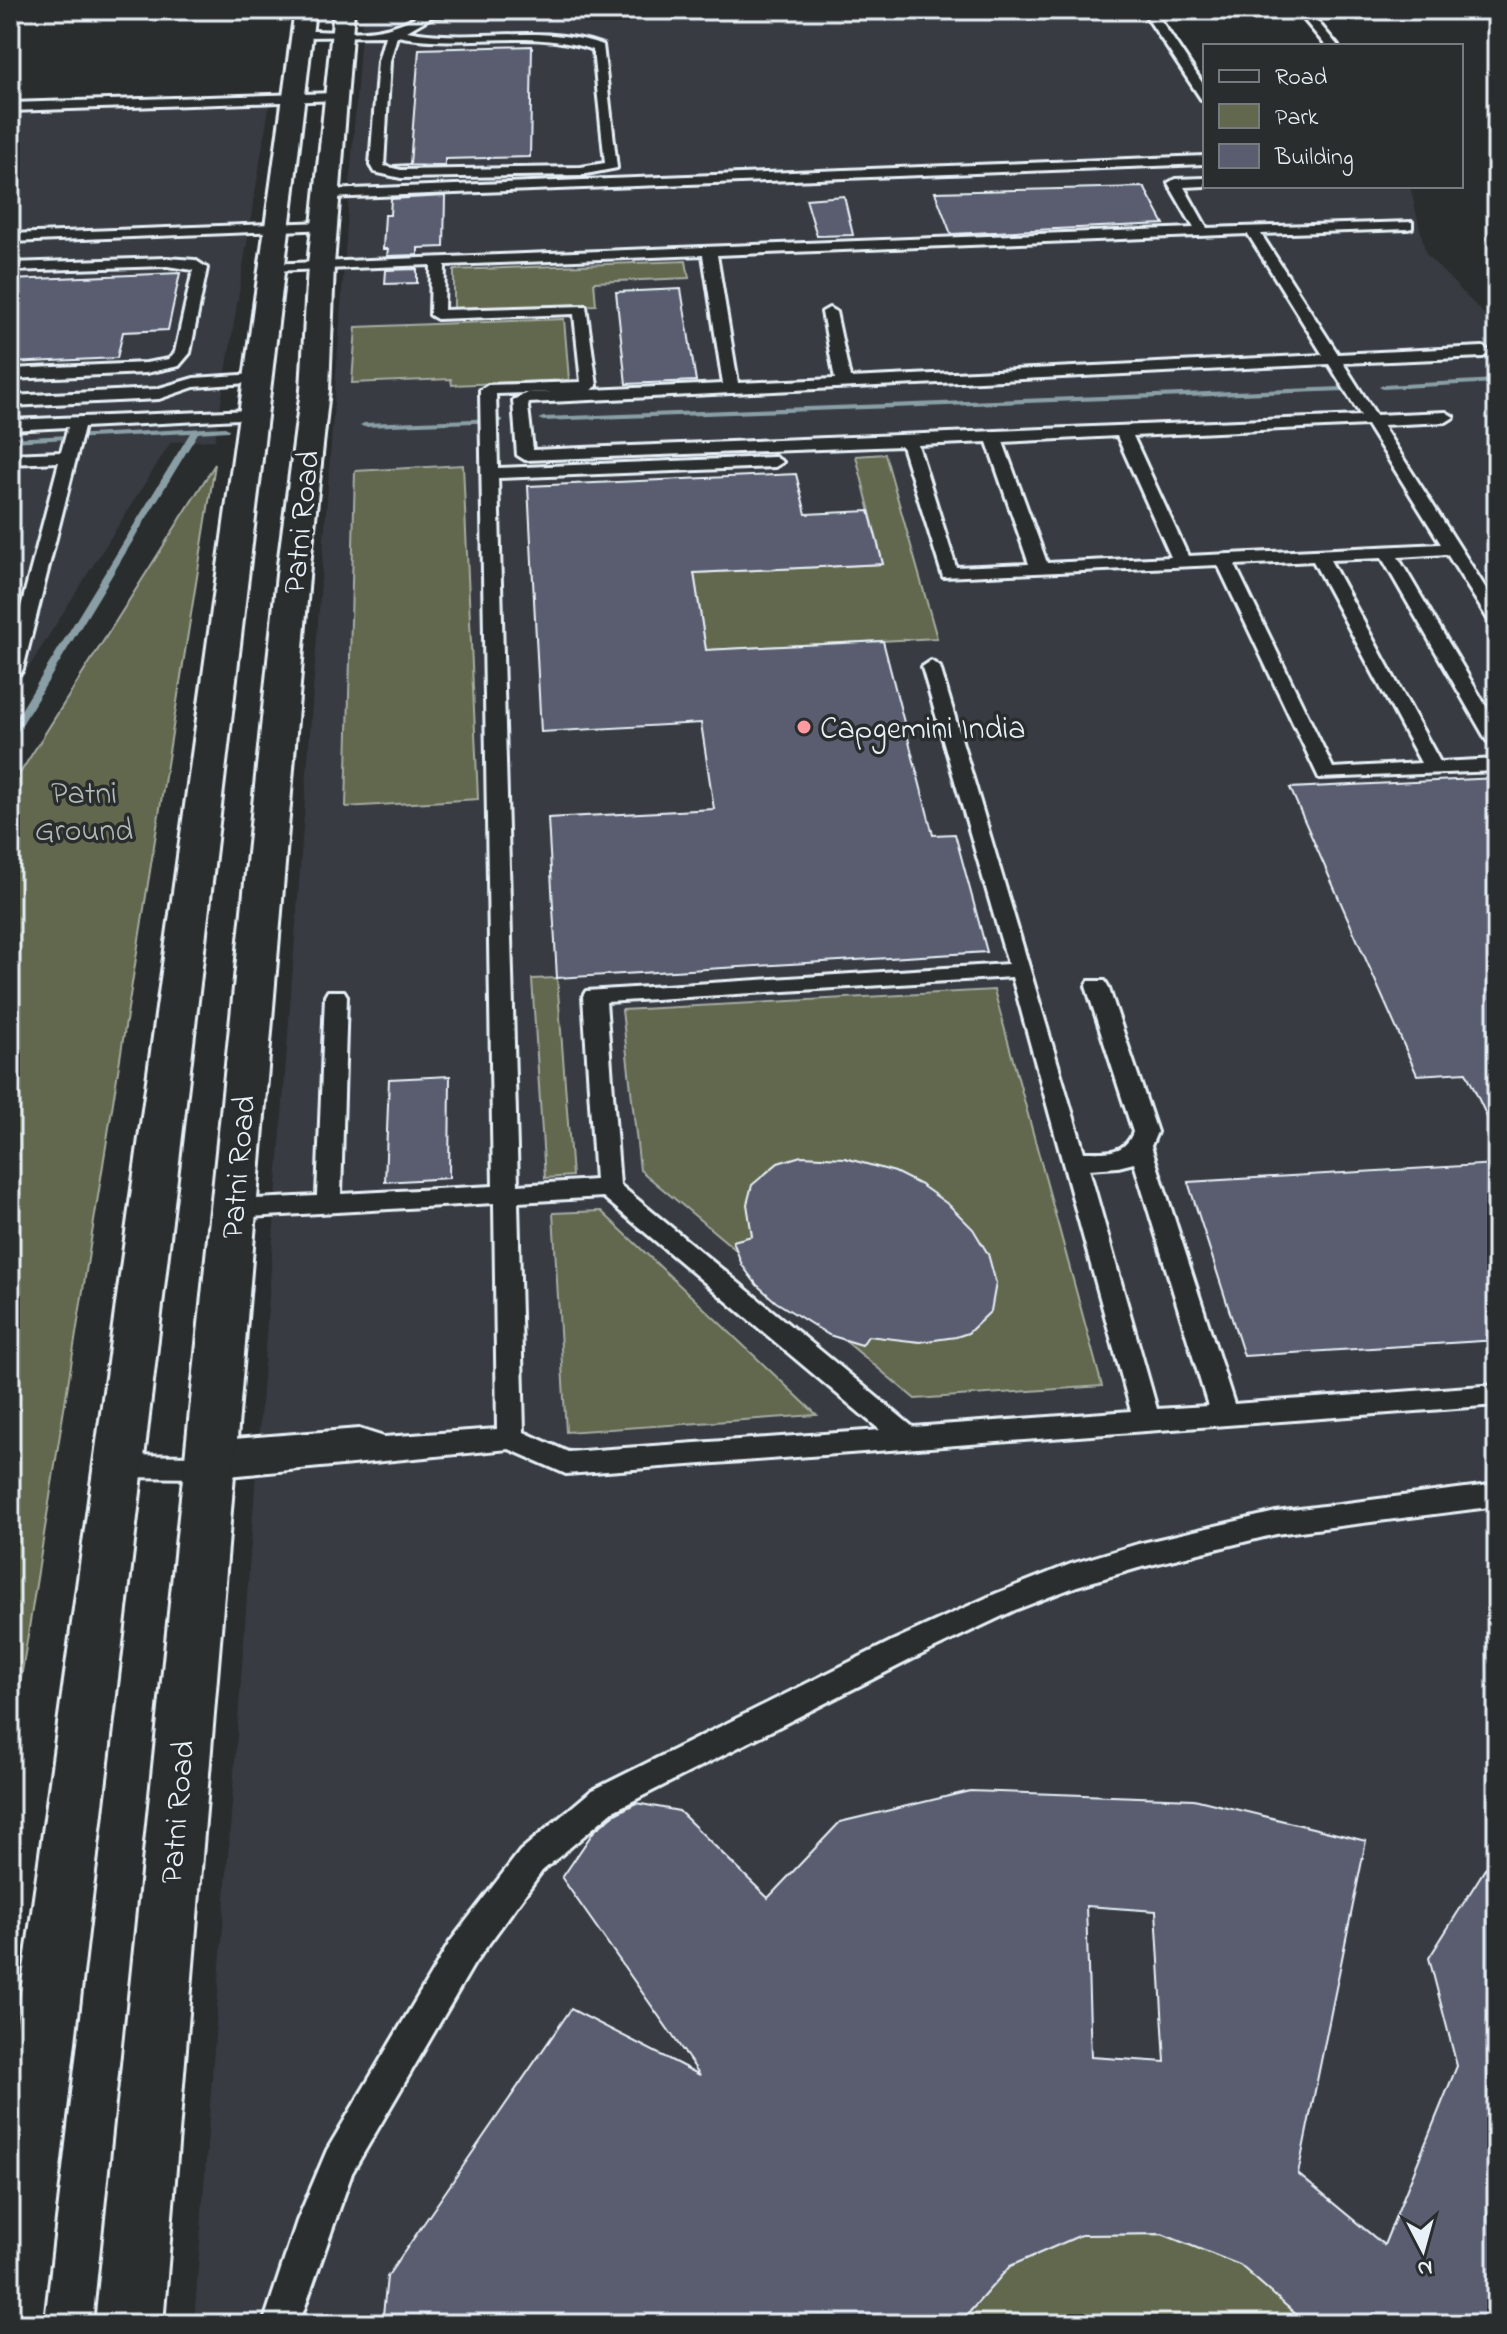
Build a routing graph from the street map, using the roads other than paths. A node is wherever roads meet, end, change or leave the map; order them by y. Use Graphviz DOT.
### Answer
graph roads {
  1 [pos="516,10"];
  2 [pos="1148,10"];
  3 [pos="1302,10"];
  4 [pos="324,22"];
  5 [pos="392,32"];
  6 [pos="1330,44"];
  7 [pos="1203,93"];
  8 [pos="315,98"];
  9 [pos="10,107"];
  10 [pos="1203,160"];
  11 [pos="1203,182"];
  12 [pos="327,194"];
  13 [pos="1407,225"];
  14 [pos="324,226"];
  15 [pos="1252,230"];
  16 [pos="1203,232"];
  17 [pos="10,238"];
  18 [pos="274,247"];
  19 [pos="709,251"];
  20 [pos="438,261"];
  21 [pos="321,265"];
  22 [pos="10,267"];
  23 [pos="829,312"];
  24 [pos="1483,352"];
  25 [pos="1334,359"];
  26 [pos="10,374"];
  27 [pos="843,381"];
  28 [pos="731,387"];
  29 [pos="254,397"];
  30 [pos="10,401"];
  31 [pos="1446,417"];
  32 [pos="1372,421"];
  33 [pos="10,425"];
  34 [pos="1123,431"];
  35 [pos="993,437"];
  36 [pos="73,440"];
  37 [pos="909,441"];
  38 [pos="525,455"];
  39 [pos="10,459"];
  40 [pos="490,460"];
  41 [pos="841,460"];
  42 [pos="1453,549"];
  43 [pos="1387,552"];
  44 [pos="1319,556"];
  45 [pos="1224,560"];
  46 [pos="1182,562"];
  47 [pos="1040,569"];
  48 [pos="1497,620"];
  49 [pos="931,667"];
  50 [pos="10,669"];
  51 [pos="1497,741"];
  52 [pos="1497,765"];
  53 [pos="1434,769"];
  54 [pos="1021,970"];
  55 [pos="1097,986"];
  56 [pos="336,996"];
  57 [pos="1141,1148"];
  58 [pos="1075,1161"];
  59 [pos="608,1188"];
  60 [pos="506,1194"];
  61 [pos="329,1204"];
  62 [pos="233,1209"];
  63 [pos="1497,1395"];
  64 [pos="1224,1415"];
  65 [pos="1147,1421"];
  66 [pos="511,1438"];
  67 [pos="908,1438"];
  68 [pos="208,1459"];
  69 [pos="119,1466"];
  70 [pos="1497,1495"];
  71 [pos="10,2313"];
  72 [pos="129,2324"];
  73 [pos="281,2324"];
  1 -- 5 [label="lane"];
  2 -- 7 [label="lane"];
  3 -- 6 [label="lane"];
  4 -- 5 [label="lane"];
  4 -- 8 [label="main road, Patni Road"];
  5 -- 5 [label="lane"];
  8 -- 9 [label="lane"];
  8 -- 12 [label="main road, Patni Road"];
  8 -- 18 [label="main road, Patni Road"];
  10 -- 12 [label="lane"];
  11 -- 16 [label="lane"];
  12 -- 14 [label="main road, Patni Road"];
  13 -- 15 [label="lane"];
  14 -- 18 [label="lane"];
  14 -- 21 [label="main road, Patni Road"];
  15 -- 16 [label="lane"];
  15 -- 25 [label="lane"];
  16 -- 19 [label="lane"];
  17 -- 18 [label="lane"];
  18 -- 21 [label="lane"];
  18 -- 29 [label="main road, Patni Road"];
  19 -- 20 [label="lane"];
  19 -- 28 [label="lane"];
  20 -- 21 [label="lane"];
  20 -- 40 [label="lane"];
  21 -- 62 [label="main road, Patni Road"];
  22 -- 26 [label="lane"];
  23 -- 27 [label="lane"];
  24 -- 25 [label="lane"];
  25 -- 27 [label="lane"];
  25 -- 32 [label="lane"];
  27 -- 28 [label="lane"];
  28 -- 38 [label="lane"];
  29 -- 30 [label="lane"];
  29 -- 36 [label="lane"];
  29 -- 69 [label="main road, Patni Road"];
  31 -- 32 [label="lane"];
  32 -- 34 [label="lane"];
  32 -- 42 [label="lane"];
  33 -- 36 [label="lane"];
  34 -- 35 [label="lane"];
  34 -- 46 [label="lane"];
  35 -- 37 [label="lane"];
  35 -- 47 [label="lane"];
  36 -- 39 [label="lane"];
  36 -- 50 [label="lane"];
  37 -- 38 [label="lane"];
  37 -- 47 [label="lane"];
  38 -- 40 [label="lane"];
  40 -- 41 [label="lane"];
  40 -- 60 [label="lane"];
  42 -- 43 [label="lane"];
  42 -- 48 [label="lane"];
  43 -- 44 [label="lane"];
  43 -- 51 [label="lane"];
  44 -- 45 [label="lane"];
  44 -- 53 [label="lane"];
  45 -- 46 [label="lane"];
  45 -- 53 [label="lane"];
  46 -- 47 [label="lane"];
  49 -- 54 [label="lane"];
  52 -- 53 [label="lane"];
  54 -- 58 [label="lane"];
  54 -- 59 [label="lane"];
  55 -- 57 [label="lane"];
  56 -- 61 [label="lane"];
  57 -- 58 [label="lane"];
  57 -- 64 [label="lane"];
  58 -- 65 [label="lane"];
  59 -- 60 [label="lane"];
  59 -- 67 [label="lane"];
  60 -- 61 [label="lane"];
  60 -- 66 [label="lane"];
  61 -- 62 [label="lane"];
  62 -- 68 [label="main road, Patni Road"];
  63 -- 64 [label="lane"];
  64 -- 65 [label="lane"];
  65 -- 67 [label="lane"];
  66 -- 67 [label="lane"];
  66 -- 68 [label="lane"];
  68 -- 69 [label="lane"];
  68 -- 72 [label="main road, Patni Road"];
  69 -- 71 [label="main road, Patni Road"];
  70 -- 73 [label="lane"];
}
